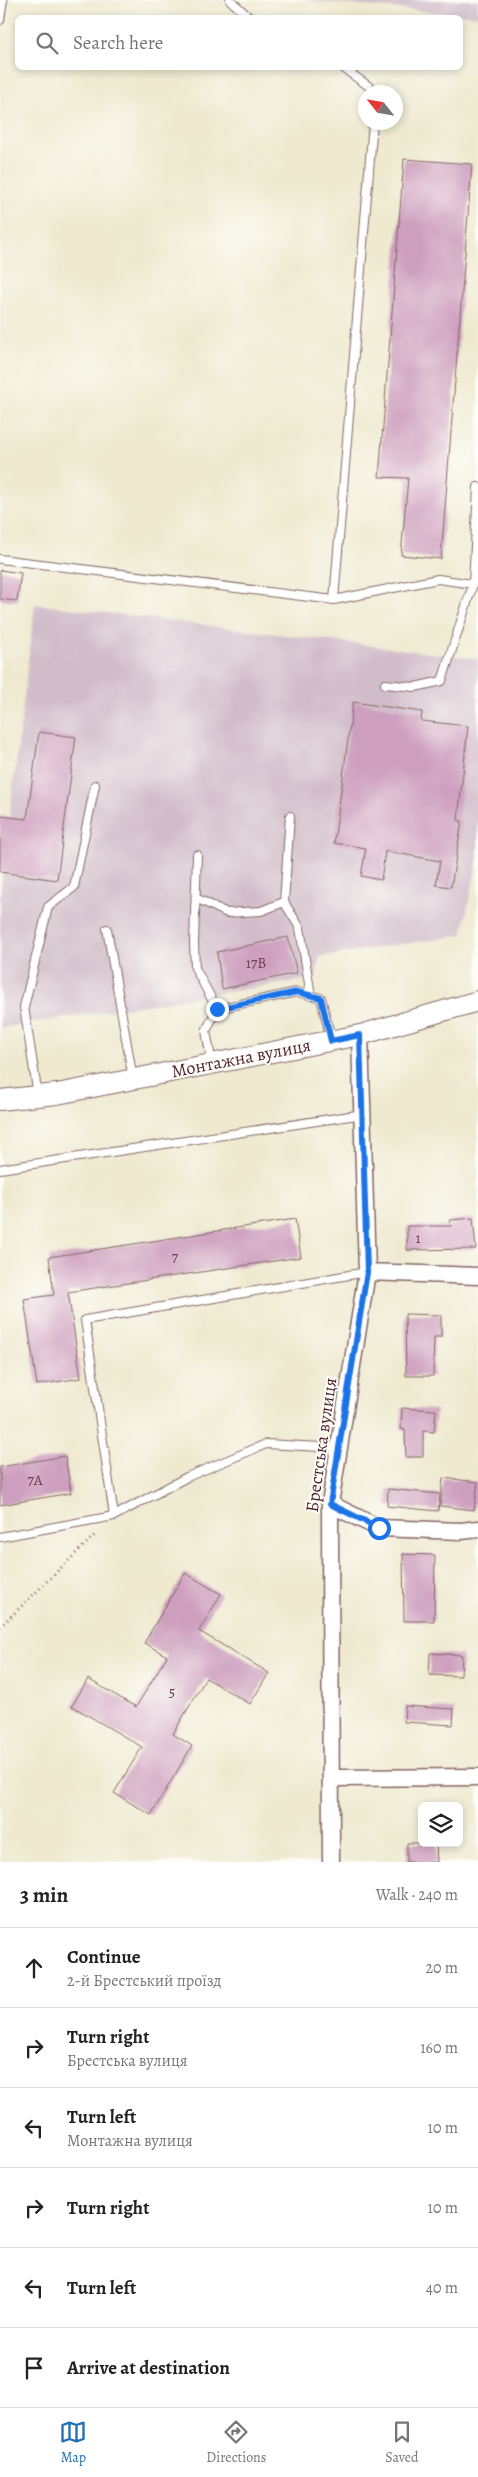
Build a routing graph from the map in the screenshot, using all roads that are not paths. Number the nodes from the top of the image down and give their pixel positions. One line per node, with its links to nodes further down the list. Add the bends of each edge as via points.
1 (3, 0): 4 (lane)
2 (230, 0): 3 (lane)
3 (247, 15)
4 (0, 20)
5 (346, 70): 6 (lane)
6 (367, 85)
7 (372, 130): 12 (lane)
8 (478, 487): 10 (lane)
9 (0, 560): 12 (lane)
10 (473, 584): 11 (lane); 12 (lane, via 438,579); 13 (lane, via 442,681 415,687)
11 (478, 595)
12 (334, 600)
13 (385, 684)
14 (95, 785): 27 (lane, via 74,887 48,907 24,1007)
15 (290, 816): 18 (lane)
16 (197, 855): 17 (lane)
17 (196, 898): 18 (lane, via 227,913 261,911); 22 (lane, via 195,968)
18 (284, 902): 20 (lane, via 300,928)
19 (107, 929): 26 (lane)
20 (310, 996): 22 (lane, via 297,992); 24 (lane, via 321,998)
21 (478, 1001): 23 (street, Монтажна вулиця)
22 (217, 1009): 25 (lane, via 206,1031)
23 (360, 1035): 24 (street, Монтажна вулиця); 29 (street, Брестська вулиця)
24 (331, 1041): 25 (street, Монтажна вулиця)
25 (212, 1064): 26 (street, Монтажна вулиця)
26 (133, 1079): 27 (street, Монтажна вулиця)
27 (38, 1096): 28 (street, Монтажна вулиця)
28 (0, 1100)
29 (363, 1114): 30 (lane); 31 (street, Брестська вулиця)
30 (0, 1169)
31 (367, 1272): 32 (street); 33 (street, Брестська вулиця); 35 (lane, via 85,1320)
32 (478, 1276)
33 (340, 1448): 34 (street, Брестська вулиця); 35 (lane, via 266,1444 187,1477)
34 (330, 1504): 36 (street, via 379,1528); 39 (street, Брестська вулиця)
35 (114, 1516): 37 (lane)
36 (478, 1529)
37 (0, 1537)
38 (478, 1777): 39 (street)
39 (331, 1778): 40 (street, Брестська вулиця)
40 (331, 1862)

